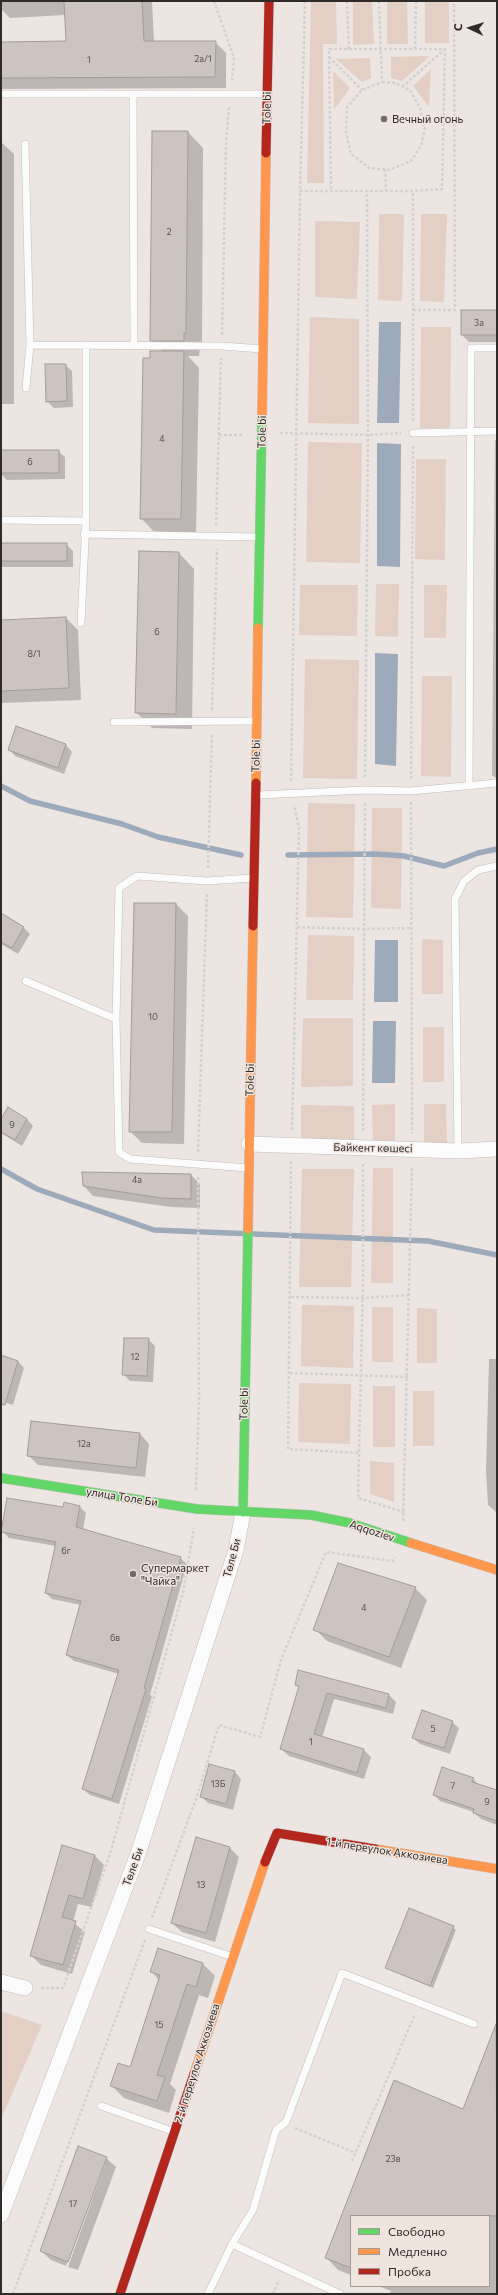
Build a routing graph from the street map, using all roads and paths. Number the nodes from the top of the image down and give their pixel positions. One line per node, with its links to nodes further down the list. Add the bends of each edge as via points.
1 (214, 1): 18 (path, via 234,58)
2 (269, 1): 19 (main road, Tole bi)
3 (305, 1): 25 (path)
4 (347, 1): 8 (path)
5 (380, 1): 9 (path)
6 (416, 1): 10 (path)
7 (454, 1): 27 (path, via 455,310)
8 (349, 49): 9 (path); 12 (path, via 329,49)
9 (380, 49): 10 (path); 13 (path)
10 (415, 49): 11 (path)
11 (445, 49): 14 (path); 26 (path, via 442,189)
12 (329, 57): 15 (path); 22 (path)
13 (382, 82): 14 (path); 15 (path)
14 (402, 87): 21 (path, via 410,90 420,108 424,129 420,146 411,161)
15 (362, 90): 21 (path, via 347,107 346,132 351,154 369,168)
16 (1, 94): 17 (lane)
17 (133, 94): 18 (lane); 30 (lane)
18 (230, 94): 19 (lane); 31 (path, via 226,143)
19 (267, 94): 33 (main road, Tole bi)
20 (25, 144): 29 (lane)
21 (385, 170): 24 (path)
22 (331, 190): 23 (path); 25 (path)
23 (367, 190): 24 (path); 41 (path)
24 (386, 190): 26 (path)
25 (300, 191): 37 (path)
26 (413, 191): 27 (path)
27 (413, 310): 38 (path)
28 (86, 344): 29 (lane); 30 (lane); 43 (lane)
29 (30, 345): 34 (lane)
30 (134, 345): 31 (lane)
31 (222, 346): 33 (lane); 39 (path)
32 (497, 348): 35 (lane, via 471,348)
33 (263, 349): 40 (main road, Tole bi)
34 (26, 388)
35 (470, 431): 36 (lane); 38 (lane); 52 (lane)
36 (497, 431)
37 (296, 432): 40 (path); 41 (path); 55 (path)
38 (413, 433): 41 (path); 54 (path)
39 (219, 435): 40 (path); 45 (path)
40 (262, 435): 46 (main road, Tole bi)
41 (368, 435): 53 (path)
42 (1, 520): 43 (lane)
43 (86, 521): 44 (lane)
44 (84, 534): 45 (lane); 47 (lane)
45 (216, 536): 46 (lane); 50 (path)
46 (260, 537): 48 (main road, Tole bi)
47 (81, 624)
48 (257, 721): 50 (lane); 56 (main road, Tole bi)
49 (114, 722): 50 (lane)
50 (212, 722): 59 (path)
51 (497, 783): 52 (lane)
52 (469, 786): 54 (lane)
53 (365, 790): 54 (lane); 55 (lane); 62 (path)
54 (411, 791): 61 (path)
55 (291, 794): 56 (lane); 60 (path, via 299,828)
56 (255, 795): 58 (main road, Tole bi)
57 (497, 866): 70 (lane, via 478,870 464,881 455,899)
58 (254, 878): 59 (lane); 65 (main road, Tole bi)
59 (207, 881): 64 (lane, via 137,876 119,888); 71 (path)
60 (297, 927): 62 (path); 66 (path)
61 (411, 928): 62 (path); 68 (path)
62 (365, 929): 67 (path)
63 (26, 981): 64 (lane)
64 (116, 1019): 71 (lane, via 119,1152 130,1159)
65 (249, 1144): 66 (street, Байкент көшесі); 72 (main road, Tole bi)
66 (291, 1146): 67 (street, Байкент көшесі); 74 (path)
67 (363, 1148): 68 (street, Байкент көшесі); 75 (path)
68 (412, 1149): 70 (street, Байкент көшесі); 73 (path)
69 (497, 1149): 70 (street, Байкент көшесі)
70 (458, 1151)
71 (198, 1165): 72 (lane); 81 (path, via 199,1399 195,1478)
72 (248, 1168): 82 (main road, Tole bi)
73 (409, 1295): 75 (path); 78 (path)
74 (291, 1297): 75 (path); 76 (path)
75 (363, 1298): 77 (path)
76 (290, 1373): 77 (path); 79 (path, via 288,1449)
77 (361, 1376): 78 (path); 79 (path)
78 (408, 1377): 83 (path)
79 (359, 1453): 83 (path, via 358,1498)
80 (1, 1478): 81 (main road, улица Толе Би)
81 (197, 1509): 82 (main road, улица Толе Би); 91 (path, via 183,1592 110,1854 63,1988)
82 (242, 1512): 84 (main road, Aqqoziev, via 311,1515 350,1523); 99 (street, Төле Би, via 236,1550 138,1854)
83 (404, 1512): 84 (path)
84 (400, 1540): 85 (main road, Aqqoziev); 88 (path, via 394,1560 326,1552 281,1660 260,1737 219,1725 196,1799)
85 (497, 1570)
86 (277, 1833): 87 (main road, 1-й переулок Аккозиева); 89 (main road, 2-й переулок Аккозиева, via 270,1846)
87 (497, 1869)
88 (149, 1928): 89 (lane); 101 (path)
89 (232, 1956): 96 (main road, 2-й переулок Аккозиева)
90 (1, 1982): 91 (street)
91 (25, 1988)
92 (419, 2003): 93 (lane); 95 (lane, via 342,1973); 97 (path)
93 (474, 2024)
94 (101, 2106): 96 (lane)
95 (286, 2122): 97 (path, via 298,2130); 100 (lane, via 276,2130 253,2210)
96 (174, 2131): 102 (main road, 2-й переулок Аккозиева)
97 (356, 2153): 98 (path)
98 (352, 2161)
99 (1, 2215)
100 (232, 2244): 103 (lane); 104 (lane)
101 (13, 2294)
102 (120, 2294)
103 (208, 2294)
104 (340, 2294)

